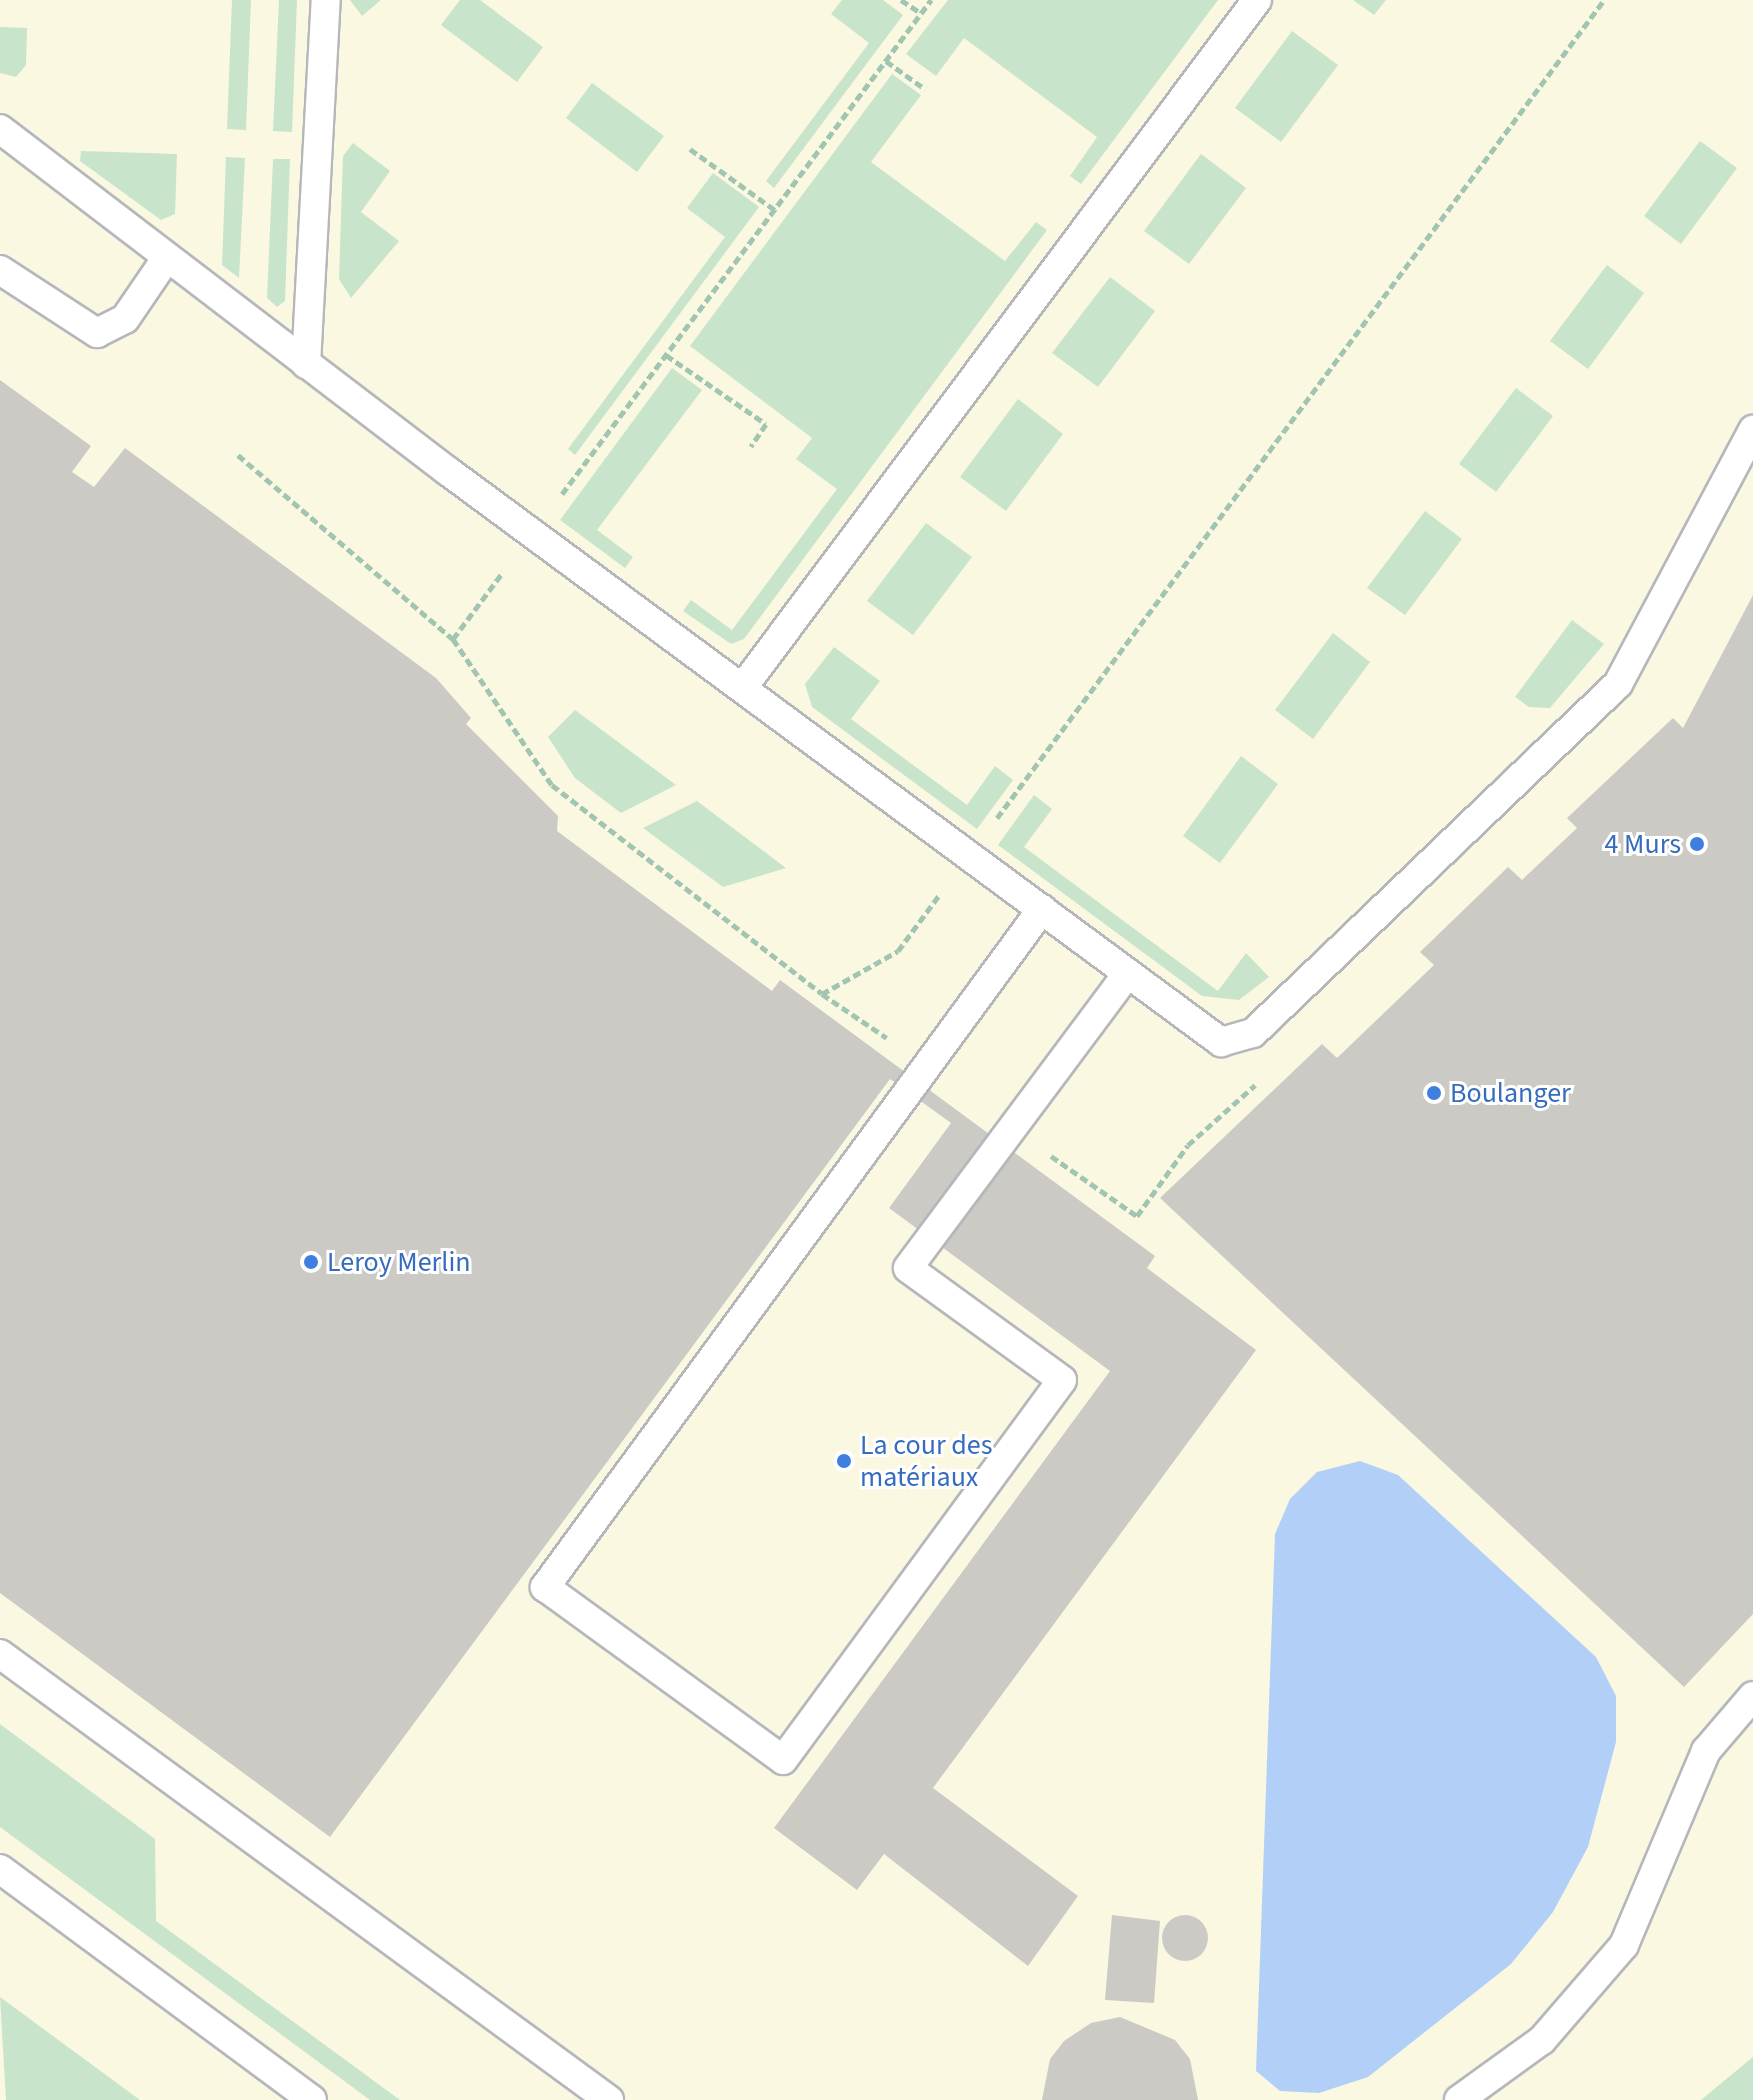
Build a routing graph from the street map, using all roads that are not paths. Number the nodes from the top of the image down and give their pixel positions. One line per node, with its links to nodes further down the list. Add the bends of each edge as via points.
1 (326, 0): 6 (lane)
2 (1257, 0): 8 (lane)
3 (0, 129): 4 (lane)
4 (166, 259): 5 (lane, via 125,319 97,333); 6 (lane)
5 (0, 270)
6 (306, 364): 8 (lane)
7 (1753, 430): 10 (lane, via 1618,684 1253,1033 1221,1042 1209,1037)
8 (743, 687): 9 (lane)
9 (1042, 909): 10 (lane); 10 (lane, via 545,1587 783,1760 1062,1380 908,1268)
10 (1127, 974)
11 (0, 1654): 15 (lane)
12 (1753, 1696): 16 (lane, via 1706,1751 1624,1945 1542,2040)
13 (0, 1869): 14 (lane)
14 (312, 2100)
15 (609, 2100)
16 (1459, 2100)

